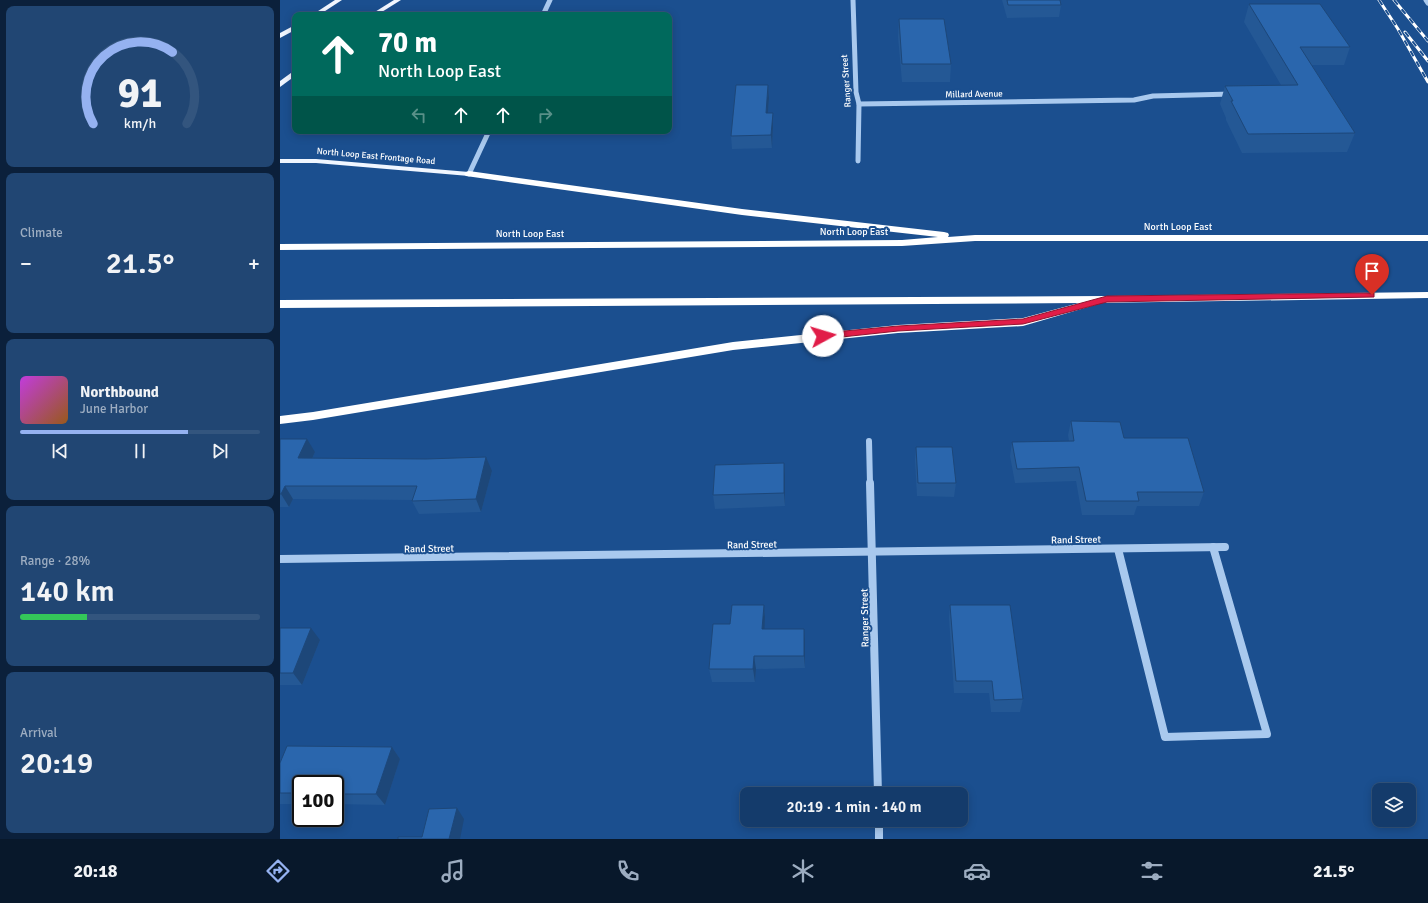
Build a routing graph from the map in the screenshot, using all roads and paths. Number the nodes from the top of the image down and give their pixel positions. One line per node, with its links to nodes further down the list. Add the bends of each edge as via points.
1 (339, 0): 7 (main road)
2 (398, 0): 8 (main road)
3 (550, 0): 9 (street)
4 (853, 0): 15 (street, Ranger Street, via 856,92)
5 (1426, 0): 6 (street)
6 (1428, 3)
7 (320, 12)
8 (378, 12)
9 (544, 12)
10 (292, 29): 11 (main road)
11 (280, 36)
12 (292, 75): 13 (main road)
13 (280, 85)
14 (1236, 94): 15 (street, Millard Avenue, via 1153,96 1134,100)
15 (859, 104): 18 (street, Ranger Street)
16 (488, 134): 19 (street)
17 (280, 161): 19 (main road, North Loop East Frontage Road, via 316,161)
18 (858, 161)
19 (469, 174): 20 (highway, via 742,212)
20 (975, 238): 21 (highway, North Loop East); 22 (highway, North Loop East, via 902,243)
21 (1428, 238)
22 (280, 247)
23 (1428, 295): 24 (highway)
24 (1107, 299): 25 (highway); 26 (highway, via 1023,322 898,329 733,346)
25 (280, 304)
26 (280, 420)
27 (869, 441): 31 (street, Ranger Street)
28 (1213, 547): 29 (street, Rand Street); 30 (street, Rand Street); 30 (street, via 1267,734 1164,737)
29 (1225, 547)
30 (1118, 549): 31 (street, Rand Street)
31 (873, 552): 32 (street, Rand Street); 33 (street, Ranger Street)
32 (280, 559)
33 (878, 787)
34 (879, 827): 35 (street)
35 (879, 839)

